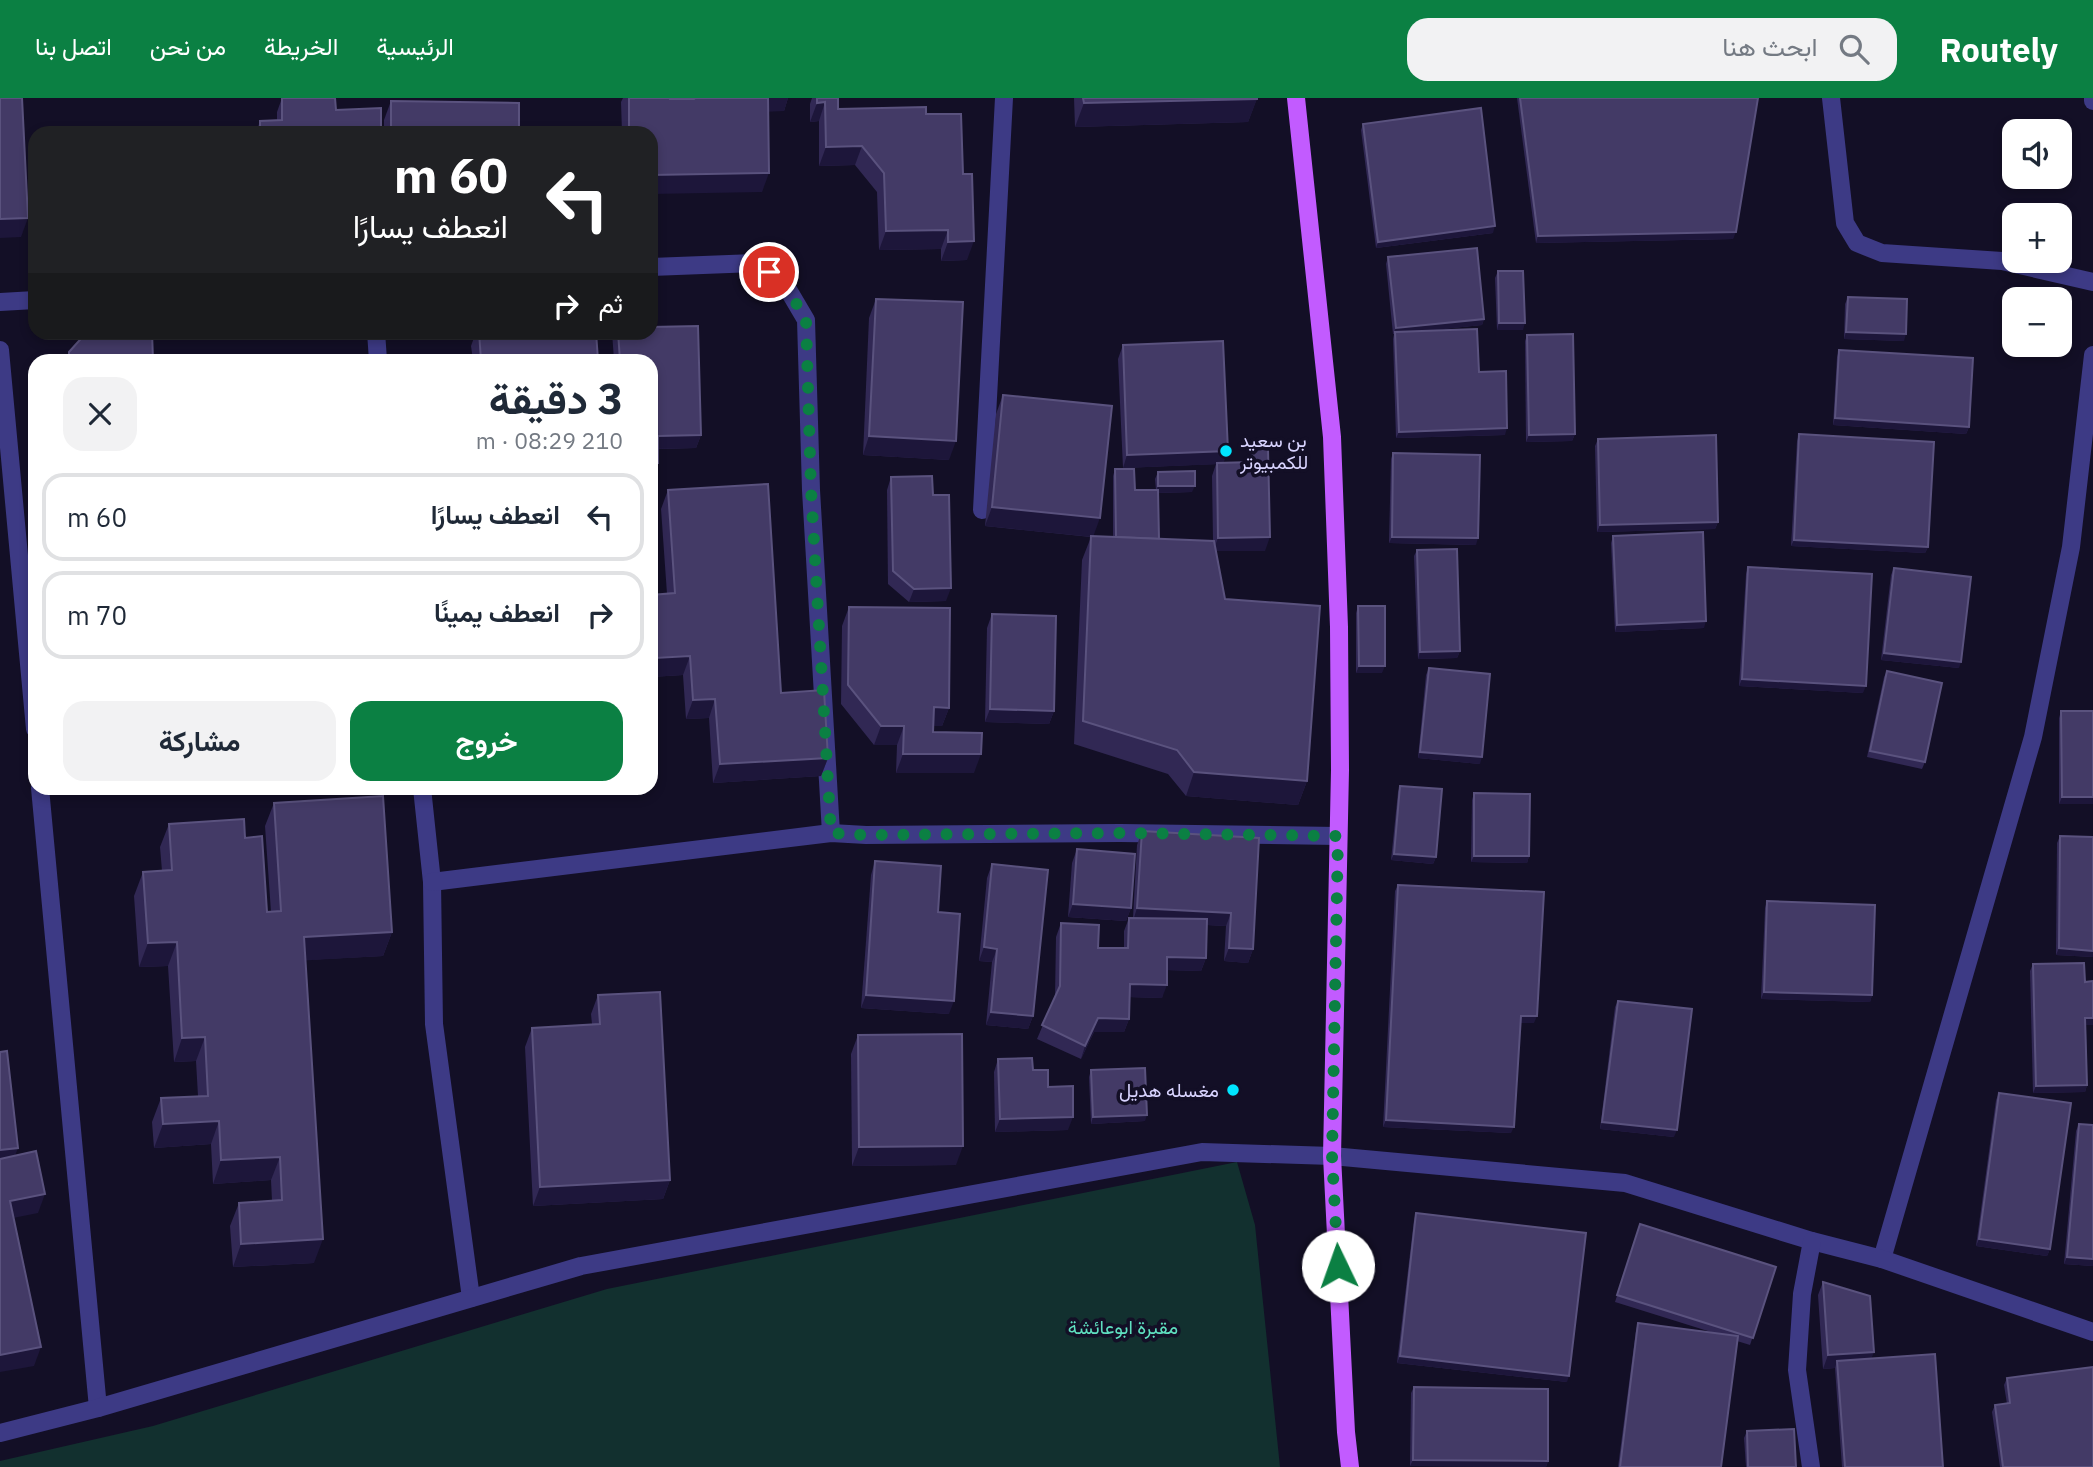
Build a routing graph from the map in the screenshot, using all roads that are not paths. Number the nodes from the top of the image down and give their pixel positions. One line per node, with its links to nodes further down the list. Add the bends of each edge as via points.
1 (1004, 98): 10 (street)
2 (1296, 98): 15 (main road, via 1332,437 1339,627)
3 (1831, 98): 5 (street, via 1845,223 1857,243 1882,253 2002,261)
4 (658, 267): 14 (street, via 755,262 783,281 806,320)
5 (2093, 282)
6 (28, 300): 7 (street)
7 (0, 302)
8 (0, 350): 11 (street)
9 (2093, 355): 19 (street, via 2071,547 2033,737)
10 (982, 510)
11 (28, 653)
12 (41, 795): 22 (street)
13 (423, 795): 16 (street)
14 (831, 833): 15 (street); 16 (street)
15 (1338, 836): 17 (main road)
16 (432, 882): 20 (street, via 434,1024)
17 (1332, 1156): 18 (street, via 1625,1183); 20 (street, via 1202,1152 581,1266); 24 (main road)
18 (1812, 1241): 19 (street); 25 (street, via 1802,1294 1797,1370)
19 (1882, 1259): 21 (street)
20 (471, 1298): 22 (street)
21 (2093, 1332)
22 (98, 1408): 23 (street)
23 (0, 1433)
24 (1350, 1467)
25 (1811, 1467)

